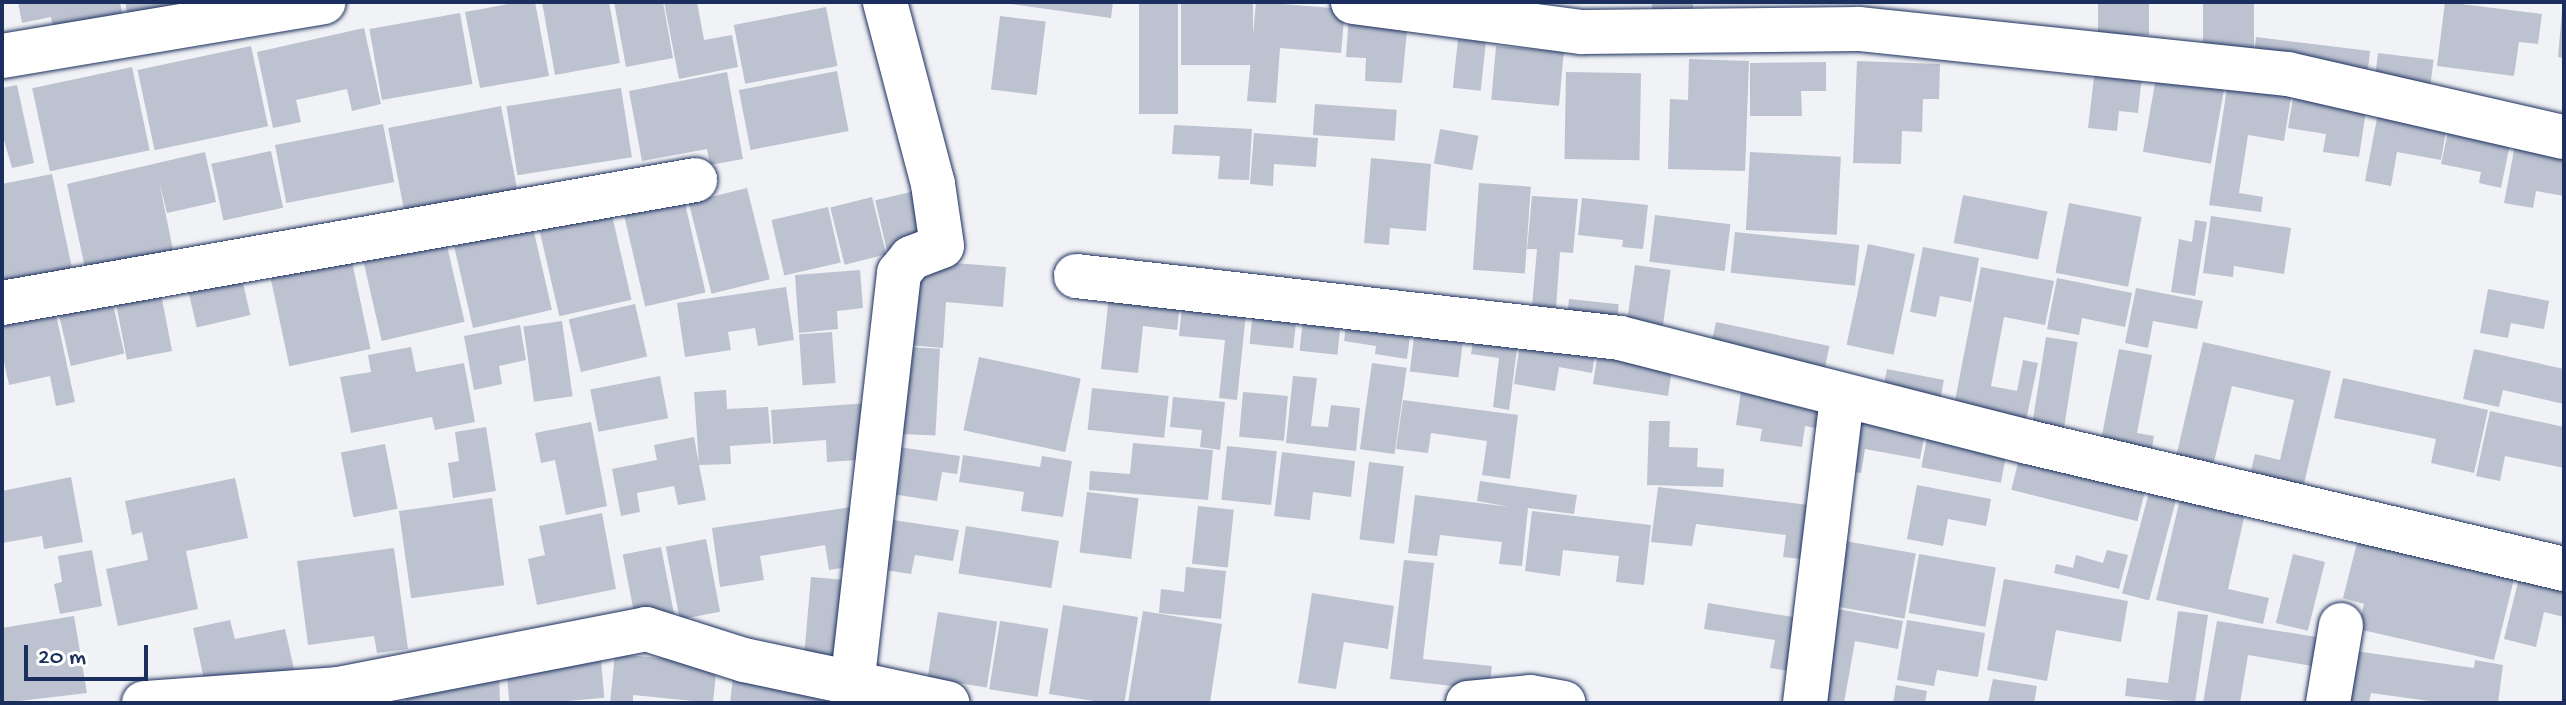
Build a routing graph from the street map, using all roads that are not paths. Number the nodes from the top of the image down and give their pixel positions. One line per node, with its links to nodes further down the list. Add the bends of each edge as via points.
1 (324, 2): 4 (street)
2 (885, 2): 12 (street, via 933,184 942,246 911,258 899,273)
3 (1353, 2): 5 (street, via 1582,32 1859,29 2272,72)
4 (2, 56)
5 (2564, 137)
6 (695, 180): 8 (street)
7 (1076, 276): 9 (street, via 1620,338)
8 (2, 303)
9 (1842, 395): 10 (street); 17 (street)
10 (2564, 569)
11 (2341, 625): 18 (street)
12 (852, 686): 14 (street, via 646,629 338,689); 15 (street)
13 (1541, 701): 16 (street)
14 (144, 703)
15 (947, 703)
16 (1468, 703)
17 (1805, 703)
18 (2328, 703)

